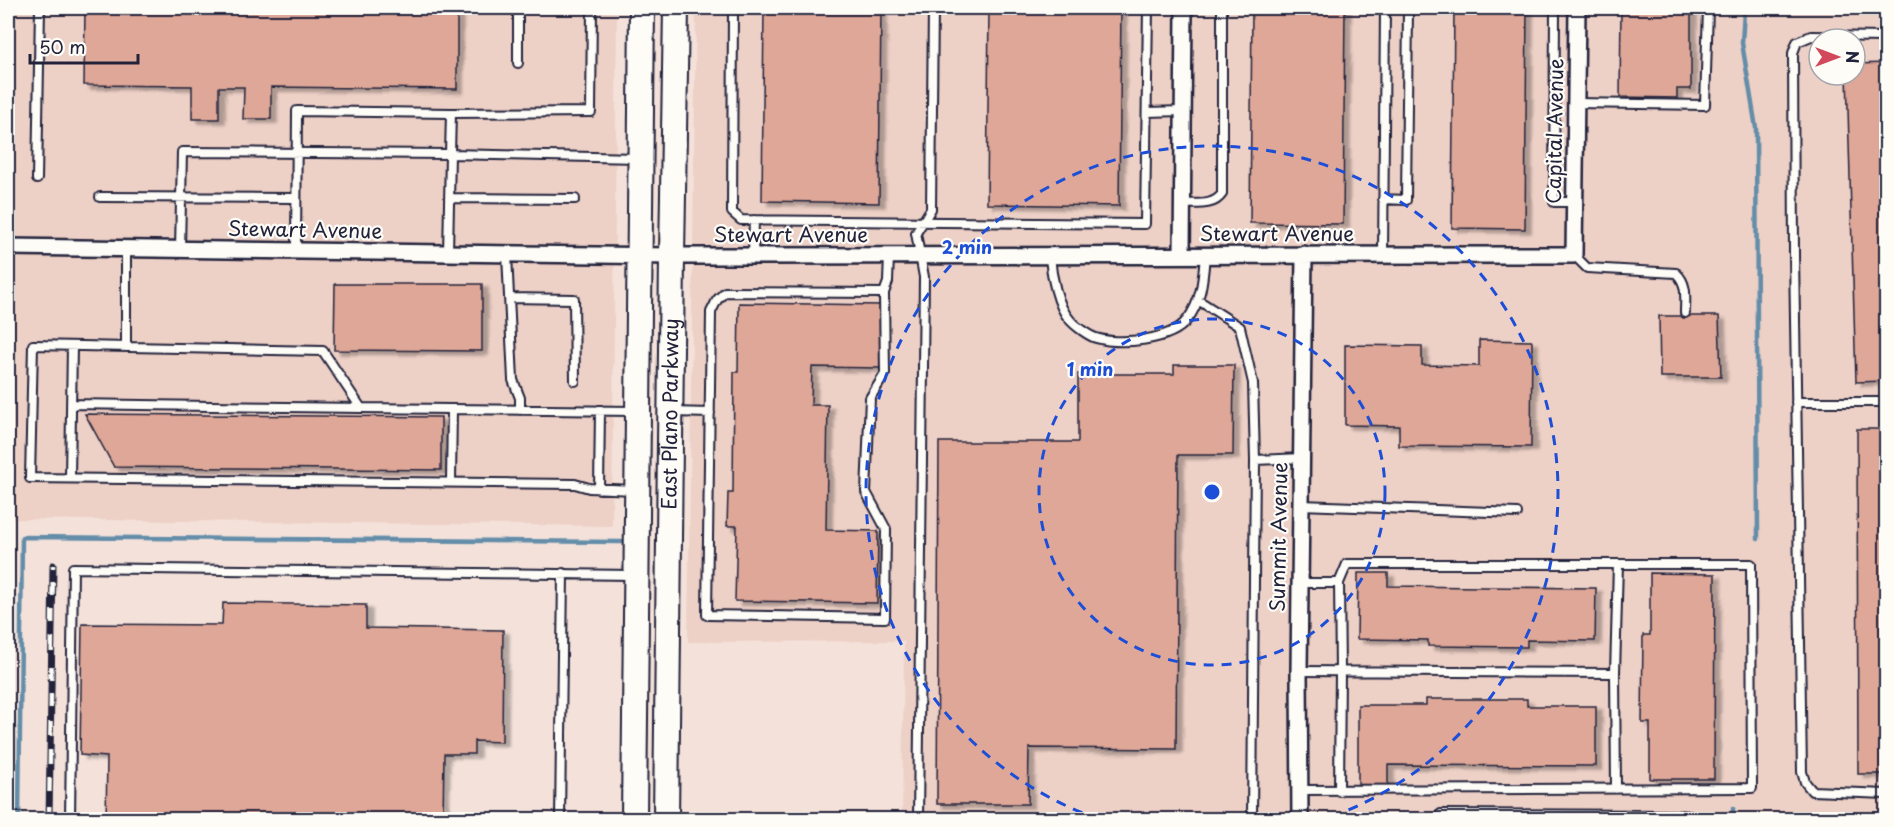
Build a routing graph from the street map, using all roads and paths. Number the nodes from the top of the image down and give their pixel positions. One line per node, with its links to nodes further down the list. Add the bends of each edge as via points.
1 (40, 8): 25 (lane)
2 (518, 8): 17 (lane)
3 (592, 8): 21 (lane, via 591,112)
4 (642, 8): 24 (main road, East Plano Parkway)
5 (676, 8): 51 (main road, East Plano Parkway)
6 (733, 8): 34 (lane, via 732,212 741,220)
7 (933, 8): 35 (lane, via 931,209)
8 (1148, 8): 20 (lane)
9 (1184, 8): 19 (street)
10 (1222, 8): 33 (lane, via 1222,194 1211,203)
11 (1385, 8): 31 (lane)
12 (1408, 8): 31 (lane, via 1406,200)
13 (1555, 8): 32 (lane, via 1554,202)
14 (1578, 8): 18 (street, Capital Avenue)
15 (1708, 8): 18 (lane, via 1705,105)
16 (1887, 37): 60 (lane, via 1811,36 1797,42 1793,53)
17 (518, 63)
18 (1576, 103): 32 (street, Capital Avenue)
19 (1183, 111): 20 (lane); 33 (street)
20 (1147, 112): 35 (lane, via 1145,224)
21 (451, 113): 22 (lane, via 297,111); 23 (lane)
22 (297, 153): 23 (lane); 27 (lane, via 182,152); 28 (lane)
23 (450, 154): 24 (lane); 29 (lane)
24 (640, 158): 43 (main road, East Plano Parkway)
25 (38, 179)
26 (100, 197): 27 (lane)
27 (181, 197): 28 (lane); 38 (lane)
28 (296, 198): 39 (lane)
29 (449, 198): 30 (lane); 40 (lane)
30 (575, 199)
31 (1383, 199): 49 (lane)
32 (1575, 202): 50 (street, Capital Avenue)
33 (1182, 204): 47 (street)
34 (754, 220): 35 (lane); 52 (lane)
35 (924, 222): 45 (lane, via 916,234)
36 (8, 247): 37 (street, Stewart Avenue)
37 (126, 249): 38 (street, Stewart Avenue); 58 (lane)
38 (180, 249): 39 (street, Stewart Avenue)
39 (296, 251): 40 (street, Stewart Avenue)
40 (448, 253): 41 (street, Stewart Avenue)
41 (507, 254): 43 (street, Stewart Avenue); 54 (lane)
42 (1304, 254): 48 (street, Stewart Avenue); 49 (street, Stewart Avenue); 70 (street, Summit Avenue)
43 (640, 255): 51 (street, Stewart Avenue); 67 (main road, East Plano Parkway)
44 (889, 255): 45 (street, Stewart Avenue); 52 (street, Stewart Avenue); 53 (lane)
45 (921, 255): 46 (street, Stewart Avenue); 96 (lane, via 924,289)
46 (1050, 255): 47 (street, Stewart Avenue); 55 (lane, via 1053,284 1069,319 1095,338 1128,341 1161,337 1186,322)
47 (1182, 255): 48 (street, Stewart Avenue)
48 (1205, 255): 55 (lane)
49 (1383, 255): 50 (street, Stewart Avenue)
50 (1574, 255): 56 (lane, via 1587,268 1676,273 1685,286)
51 (672, 256): 52 (street, Stewart Avenue); 68 (main road, East Plano Parkway)
52 (753, 256)
53 (884, 293): 69 (lane, via 725,292 711,312); 69 (lane, via 885,374 870,398 866,492 886,529 885,618 707,615)
54 (509, 298): 59 (lane, via 574,299); 65 (lane, via 513,380)
55 (1198, 300): 71 (lane, via 1240,327 1253,383)
56 (1685, 313)
57 (72, 346): 58 (lane); 62 (lane); 72 (lane, via 33,345 30,466 30,478)
58 (126, 347): 63 (lane, via 323,351)
59 (574, 381)
60 (1796, 402): 61 (lane); 91 (lane, via 1802,772 1812,791)
61 (1887, 402)
62 (71, 404): 63 (lane); 72 (lane)
63 (361, 408): 64 (lane)
64 (452, 409): 65 (lane); 73 (lane)
65 (520, 410): 66 (lane)
66 (600, 410): 67 (lane); 74 (lane)
67 (639, 411): 68 (main road); 75 (main road, East Plano Parkway)
68 (671, 412): 69 (lane); 76 (main road, East Plano Parkway)
69 (710, 413)
70 (1302, 458): 71 (lane); 77 (street, Summit Avenue)
71 (1255, 460): 97 (lane)
72 (70, 478): 73 (lane)
73 (451, 482): 74 (lane, via 575,484)
74 (600, 489): 75 (lane)
75 (638, 490): 76 (main road); 81 (main road, East Plano Parkway)
76 (669, 490): 82 (main road, East Plano Parkway)
77 (1301, 505): 78 (lane); 83 (street, Summit Avenue)
78 (1517, 513)
79 (1618, 564): 84 (lane, via 1347,564); 87 (lane); 88 (lane, via 1751,564 1752,788)
80 (562, 573): 81 (lane); 92 (lane, via 73,568); 93 (lane)
81 (638, 575): 82 (main road); 94 (main road, East Plano Parkway)
82 (668, 575): 95 (main road, East Plano Parkway)
83 (1300, 583): 84 (lane); 85 (street, Summit Avenue)
84 (1339, 583): 86 (lane)
85 (1299, 671): 86 (lane); 89 (street, Summit Avenue)
86 (1340, 671): 87 (lane); 90 (lane)
87 (1615, 673): 88 (lane)
88 (1616, 789): 90 (lane)
89 (1300, 790): 90 (lane); 98 (street, Summit Avenue)
90 (1339, 791)
91 (1887, 794)
92 (69, 819)
93 (560, 819)
94 (634, 819)
95 (666, 819)
96 (918, 819)
97 (1252, 819)
98 (1300, 819)
99 (1434, 819): 100 (lane, via 1441,813 1672,815)
100 (1695, 819)

